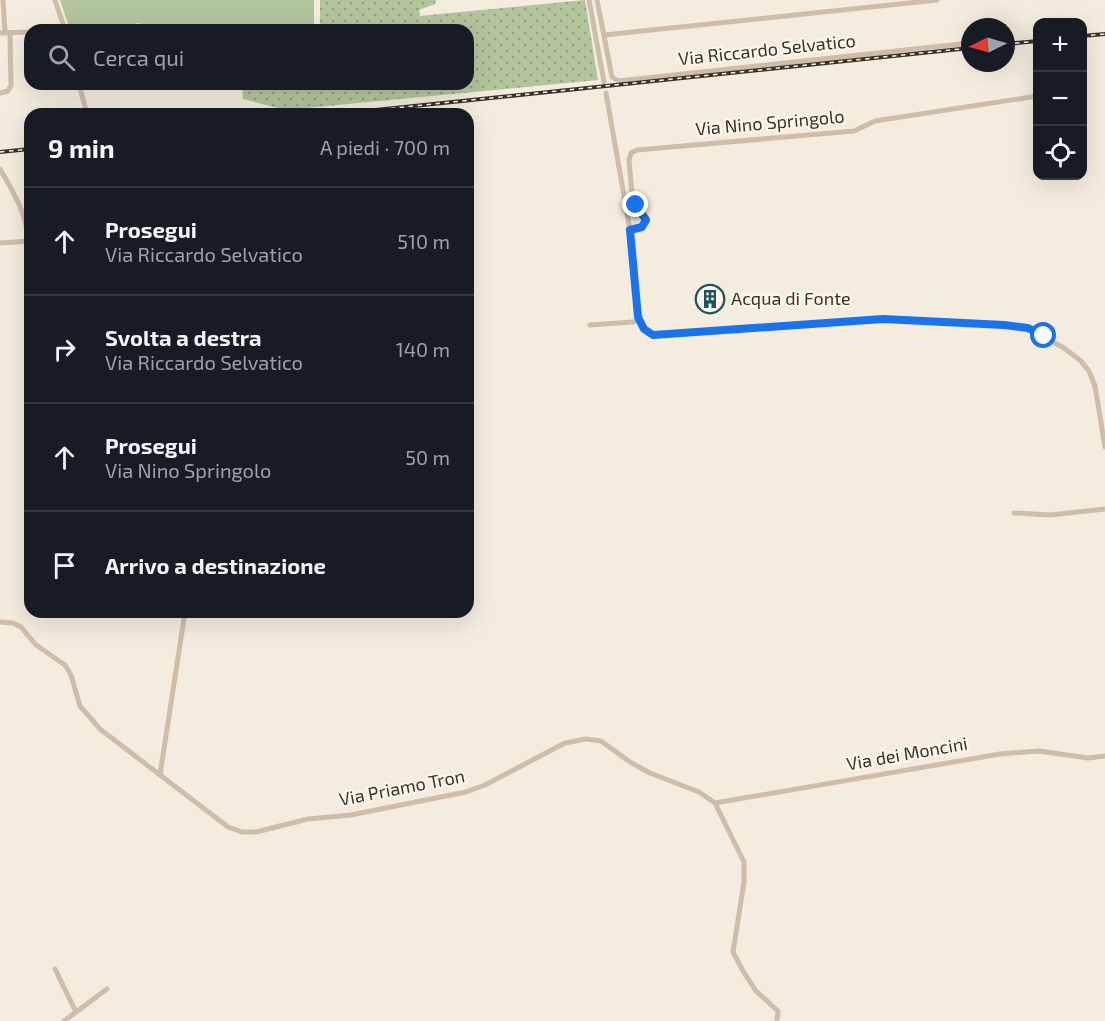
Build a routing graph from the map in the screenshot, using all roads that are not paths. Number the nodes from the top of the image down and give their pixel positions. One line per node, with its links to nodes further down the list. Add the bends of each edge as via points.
1 (3, 0): 8 (street)
2 (55, 0): 6 (street)
3 (589, 0): 11 (street)
4 (597, 0): 9 (street, Via Riccardo Selvatico)
5 (937, 0): 9 (street, Via Riccardo Selvatico)
6 (61, 24)
7 (24, 32): 8 (street)
8 (5, 33): 13 (street, via 11,85 8,91)
9 (604, 35): 10 (street, Via Riccardo Selvatico, via 612,77 618,81)
10 (961, 44)
11 (604, 82)
12 (81, 90): 16 (street)
13 (0, 93)
14 (606, 93): 19 (street)
15 (1033, 97): 19 (street, Via Nino Springolo, via 875,121 854,131 637,150 629,157 632,194 646,220 642,227)
16 (85, 108)
17 (0, 169): 18 (street)
18 (24, 218)
19 (630, 230): 22 (street)
20 (24, 241): 21 (street)
21 (0, 243)
22 (639, 320): 23 (street); 24 (street, via 653,335 875,319 1028,328 1064,348 1089,371)
23 (590, 325)
24 (1105, 447)
25 (1105, 509): 26 (street, via 1050,515)
26 (1014, 513)
27 (184, 618): 30 (street)
28 (0, 622): 30 (street, Via Priamo Tron, via 21,627 36,645 65,665 88,717)
29 (1105, 756): 31 (street, Via dei Moncini, via 1088,758 1039,751 1000,754)
30 (160, 775): 31 (street, Via Priamo Tron, via 228,827 256,832 308,819 351,815 466,792 565,743 586,739 601,741 650,773 699,792)
31 (715, 803): 34 (street, via 744,862 733,952 756,991)
32 (56, 969): 35 (street)
33 (107, 989): 35 (street)
34 (773, 1006): 37 (street); 37 (street, via 778,1011)
35 (76, 1012): 36 (street)
36 (64, 1021)
37 (776, 1021)

